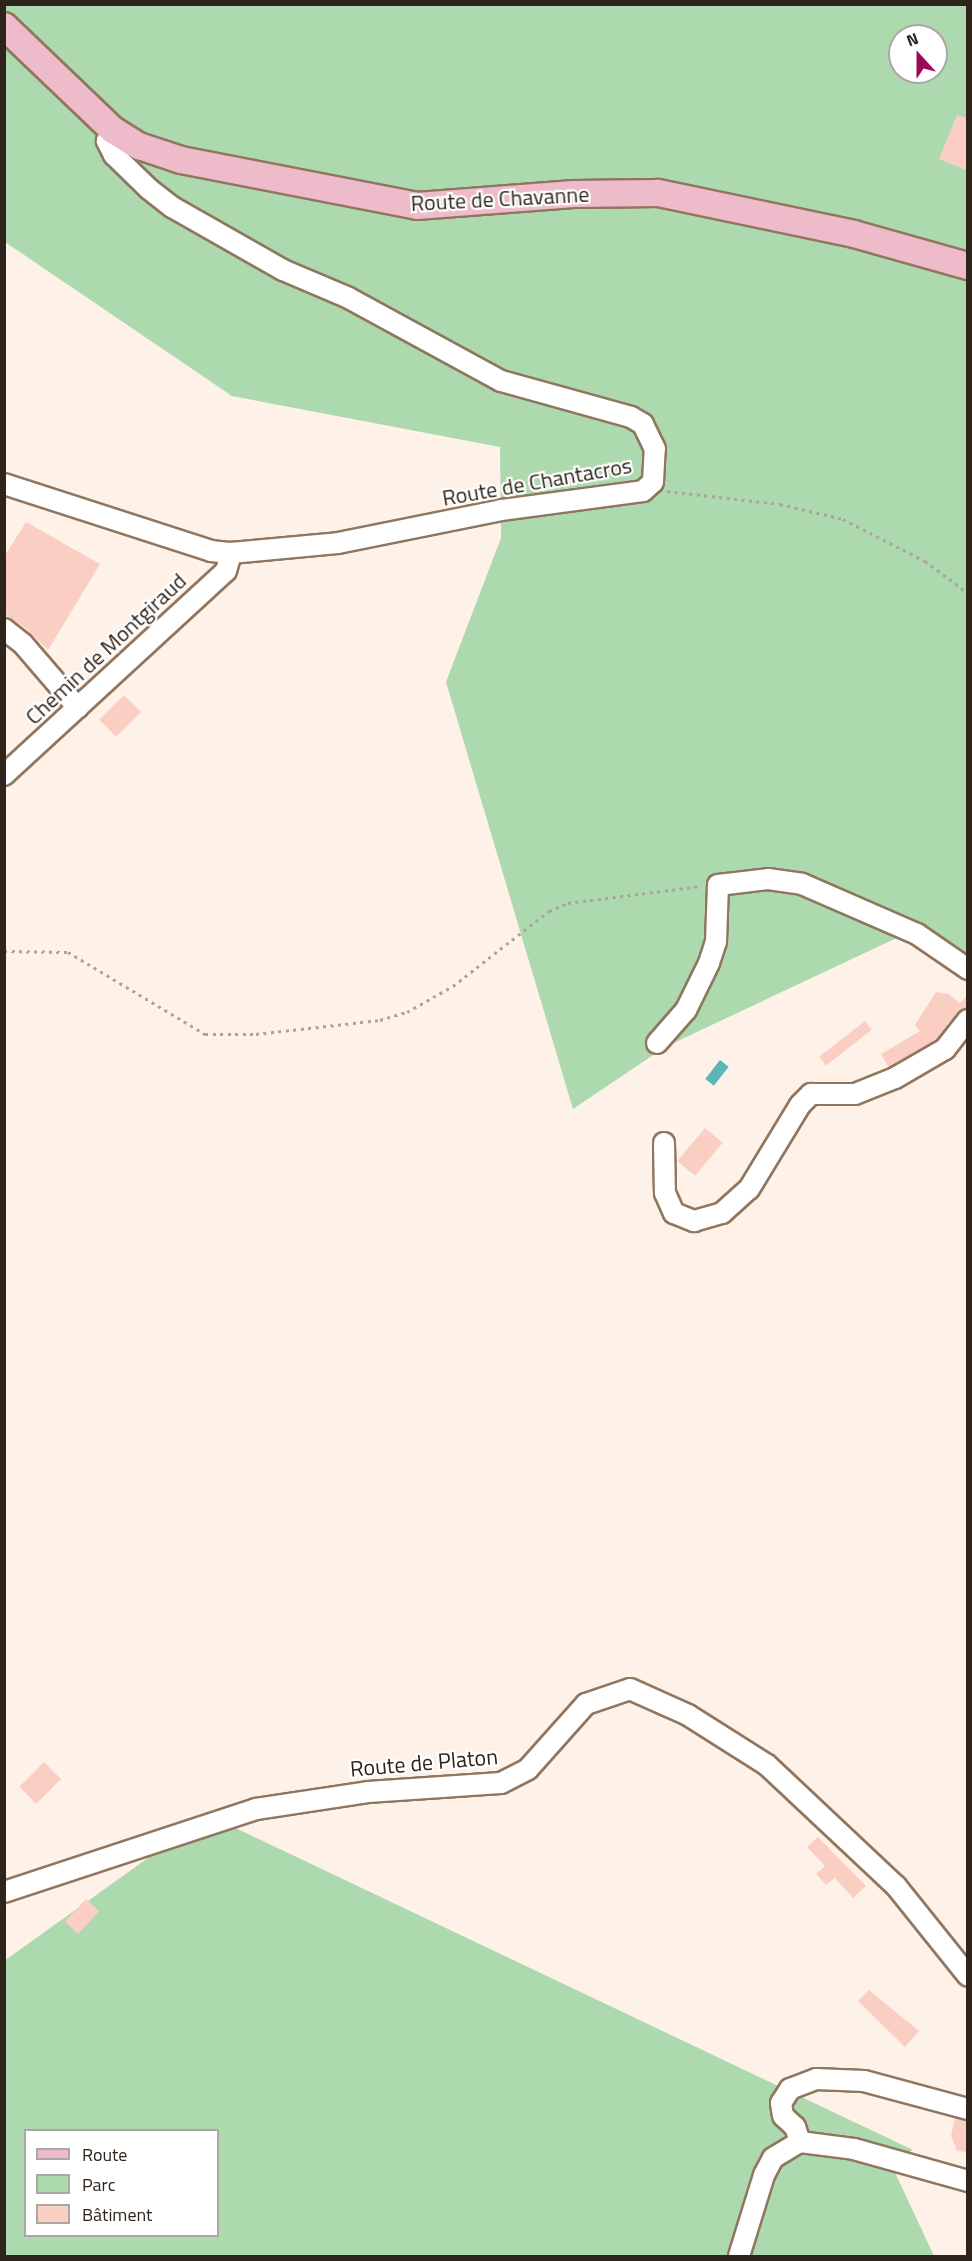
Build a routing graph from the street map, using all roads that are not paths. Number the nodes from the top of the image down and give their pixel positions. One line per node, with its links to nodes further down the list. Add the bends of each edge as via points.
1 (4, 26): 2 (main road, Route de Chavanne)
2 (113, 130): 3 (main road, Route de Chavanne, via 138,146 181,160 417,206 658,193 854,234); 5 (street, Route de Chantacros, via 107,141 114,155 172,207 273,264 349,298 501,381 631,417 643,424 655,449 653,482 643,491 501,510 338,543)
3 (968, 266)
4 (4, 484): 5 (street, Route de Chantacros, via 212,551)
5 (231, 553): 8 (street, Chemin de Montgiraud, via 226,571)
6 (4, 628): 8 (street, via 23,644)
7 (4, 642): 8 (street)
8 (74, 712): 9 (street, Chemin de Montgiraud)
9 (7, 769)
10 (968, 969): 12 (street, via 917,934 802,884 768,879 718,885 716,942 709,963 686,1010)
11 (968, 1020): 13 (street, via 945,1049 896,1078 855,1094 811,1094 800,1105 749,1189 722,1213 694,1221 674,1212 667,1204)
12 (657, 1043)
13 (664, 1143)
14 (4, 1892): 15 (street, Route de Platon, via 256,1809 368,1792 501,1783 528,1769 586,1704 630,1689 688,1715 768,1765 896,1886)
15 (968, 1976)
16 (968, 2109): 17 (street, via 864,2081 816,2079 790,2089 781,2103 780,2110 795,2127)
17 (800, 2142): 18 (street, via 854,2149); 19 (street, via 773,2158)
18 (968, 2181)
19 (739, 2256)

